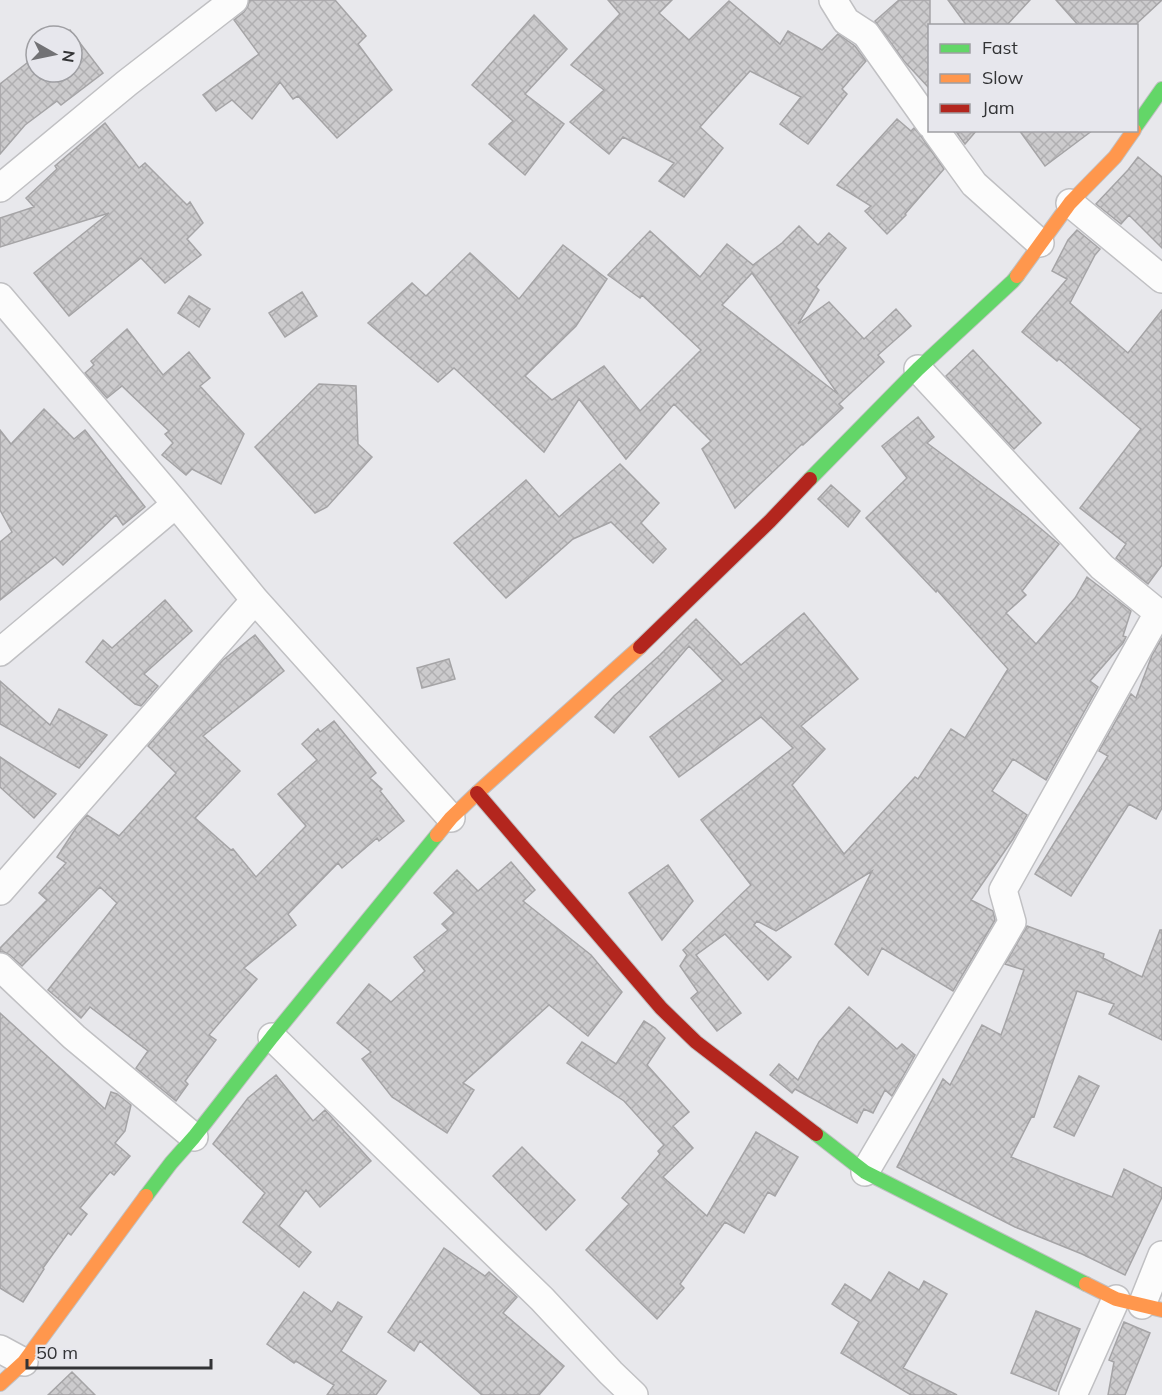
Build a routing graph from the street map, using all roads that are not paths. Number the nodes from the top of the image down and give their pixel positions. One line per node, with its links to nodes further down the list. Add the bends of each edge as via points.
1 (234, 0): 8 (street, via 127,82)
2 (833, 0): 4 (street, via 846,21 866,34)
3 (1162, 89): 5 (street)
4 (928, 121)
5 (1138, 125)
6 (936, 132): 10 (street, via 974,183)
7 (1133, 132): 9 (street, via 1115,157)
8 (0, 188)
9 (1070, 203): 10 (street); 11 (street)
10 (1040, 243): 13 (street, via 1013,281)
11 (1162, 279)
12 (0, 297): 14 (street)
13 (918, 369): 16 (street, via 1102,567); 18 (street, via 647,641)
14 (176, 504): 15 (street); 17 (street)
15 (255, 600): 19 (street); 20 (street)
16 (1160, 615): 24 (street, via 1003,890 1012,922)
17 (0, 652)
18 (477, 793): 19 (street); 24 (street, via 653,999 696,1042)
19 (451, 818): 22 (street)
20 (0, 891)
21 (0, 967): 23 (street, via 74,1037)
22 (272, 1037): 23 (street); 31 (street, via 542,1299)
23 (194, 1137): 29 (street)
24 (865, 1172): 26 (street)
25 (1162, 1255): 27 (street)
26 (1116, 1299): 27 (street); 32 (street)
27 (1152, 1308)
28 (0, 1349): 29 (street)
29 (24, 1362): 30 (street)
30 (0, 1383)
31 (634, 1395)
32 (1072, 1395)

